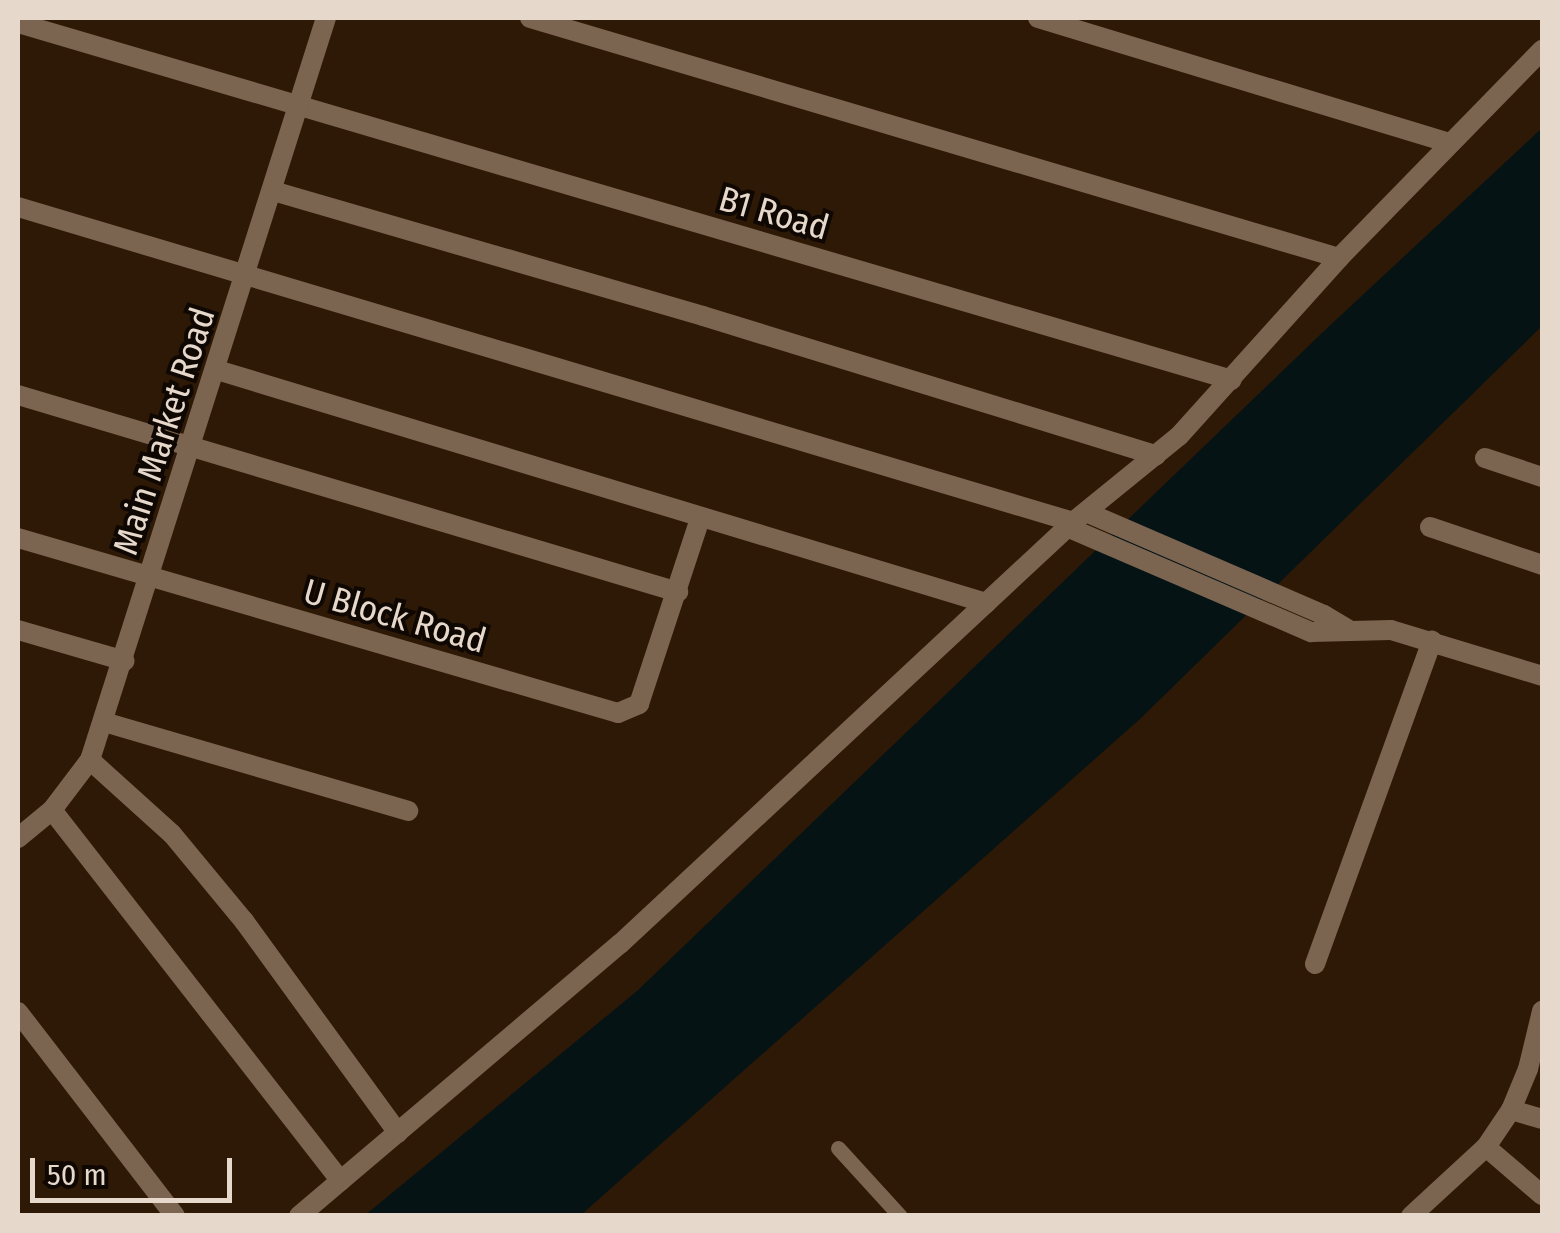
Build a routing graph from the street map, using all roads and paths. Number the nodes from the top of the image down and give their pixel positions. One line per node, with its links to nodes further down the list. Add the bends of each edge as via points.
1 (326, 18): 6 (street, Main Market Road)
2 (530, 18): 10 (street)
3 (1038, 18): 7 (street)
4 (18, 23): 6 (street, B1 Road)
5 (1542, 50): 7 (street)
6 (298, 108): 8 (street, Main Market Road); 13 (street, B1 Road)
7 (1450, 143): 10 (street)
8 (272, 191): 11 (street, Main Market Road); 16 (street)
9 (18, 207): 11 (street)
10 (1339, 258): 13 (street)
11 (248, 274): 12 (street, Main Market Road); 20 (street)
12 (217, 370): 15 (street, Main Market Road); 19 (street)
13 (1232, 380): 16 (street)
14 (18, 395): 15 (street)
15 (192, 447): 24 (street, Main Market Road); 25 (street)
16 (1156, 454): 20 (street)
17 (1486, 458): 18 (street)
18 (1542, 477)
19 (700, 519): 25 (street, U Block Road); 26 (street)
20 (1076, 520): 26 (street); 28 (street, via 1108,521); 28 (street, via 1090,537 1310,632)
21 (1430, 527): 23 (street)
22 (18, 538): 24 (street, U Block Road)
23 (1542, 565)
24 (151, 578): 25 (street, U Block Road, via 618,713 639,704); 30 (street, Main Market Road)
25 (678, 592)
26 (986, 603): 42 (street, via 620,944)
27 (18, 630): 30 (street)
28 (1347, 630): 29 (street, via 1392,630)
29 (1432, 640): 31 (street); 37 (street)
30 (125, 662): 32 (street, Main Market Road)
31 (1542, 676)
32 (104, 722): 33 (street, Main Market Road); 35 (street)
33 (90, 760): 34 (street, Main Market Road); 42 (street, via 172,834 232,906)
34 (52, 810): 36 (street, Main Market Road); 45 (street)
35 (408, 811)
36 (18, 838)
37 (1315, 964)
38 (1542, 1010): 40 (street)
39 (18, 1012): 47 (street)
40 (1511, 1110): 41 (street); 43 (street)
41 (1542, 1120)
42 (398, 1133): 45 (street)
43 (1486, 1147): 46 (street); 50 (street)
44 (838, 1148): 49 (lane)
45 (342, 1181): 48 (street)
46 (1542, 1196)
47 (174, 1216)
48 (299, 1216)
49 (900, 1216)
50 (1412, 1216)

